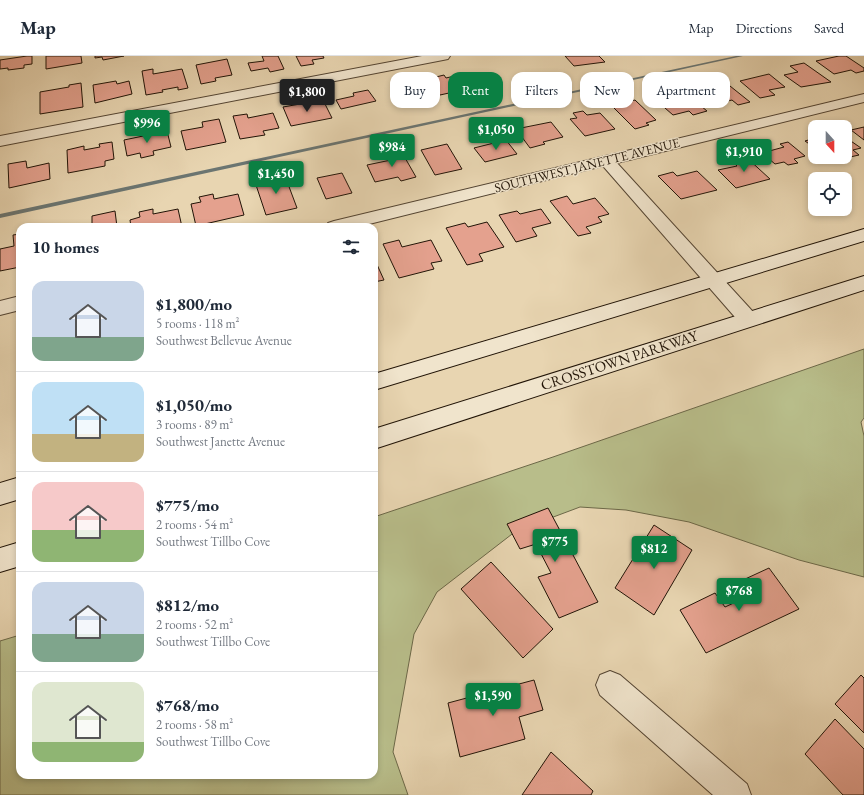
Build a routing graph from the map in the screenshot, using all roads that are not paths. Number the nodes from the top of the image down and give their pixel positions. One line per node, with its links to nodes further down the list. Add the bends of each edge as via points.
1 (443, 56): 3 (street)
2 (864, 98): 4 (street, SOUTHWEST JANETTE AVENUE)
3 (0, 141)
4 (607, 161): 5 (street, SOUTHWEST JANETTE AVENUE); 7 (street)
5 (351, 223)
6 (864, 236): 7 (street)
7 (712, 280): 11 (street); 12 (street)
8 (864, 282): 11 (street, CROSSTOWN PARKWAY)
9 (16, 304): 10 (street)
10 (0, 308)
11 (748, 319): 13 (street, CROSSTOWN PARKWAY)
12 (378, 381)
13 (378, 438)
14 (16, 489): 15 (street)
15 (0, 494)
16 (16, 555): 17 (street)
17 (0, 560)
18 (610, 685): 19 (street)
19 (736, 795)

